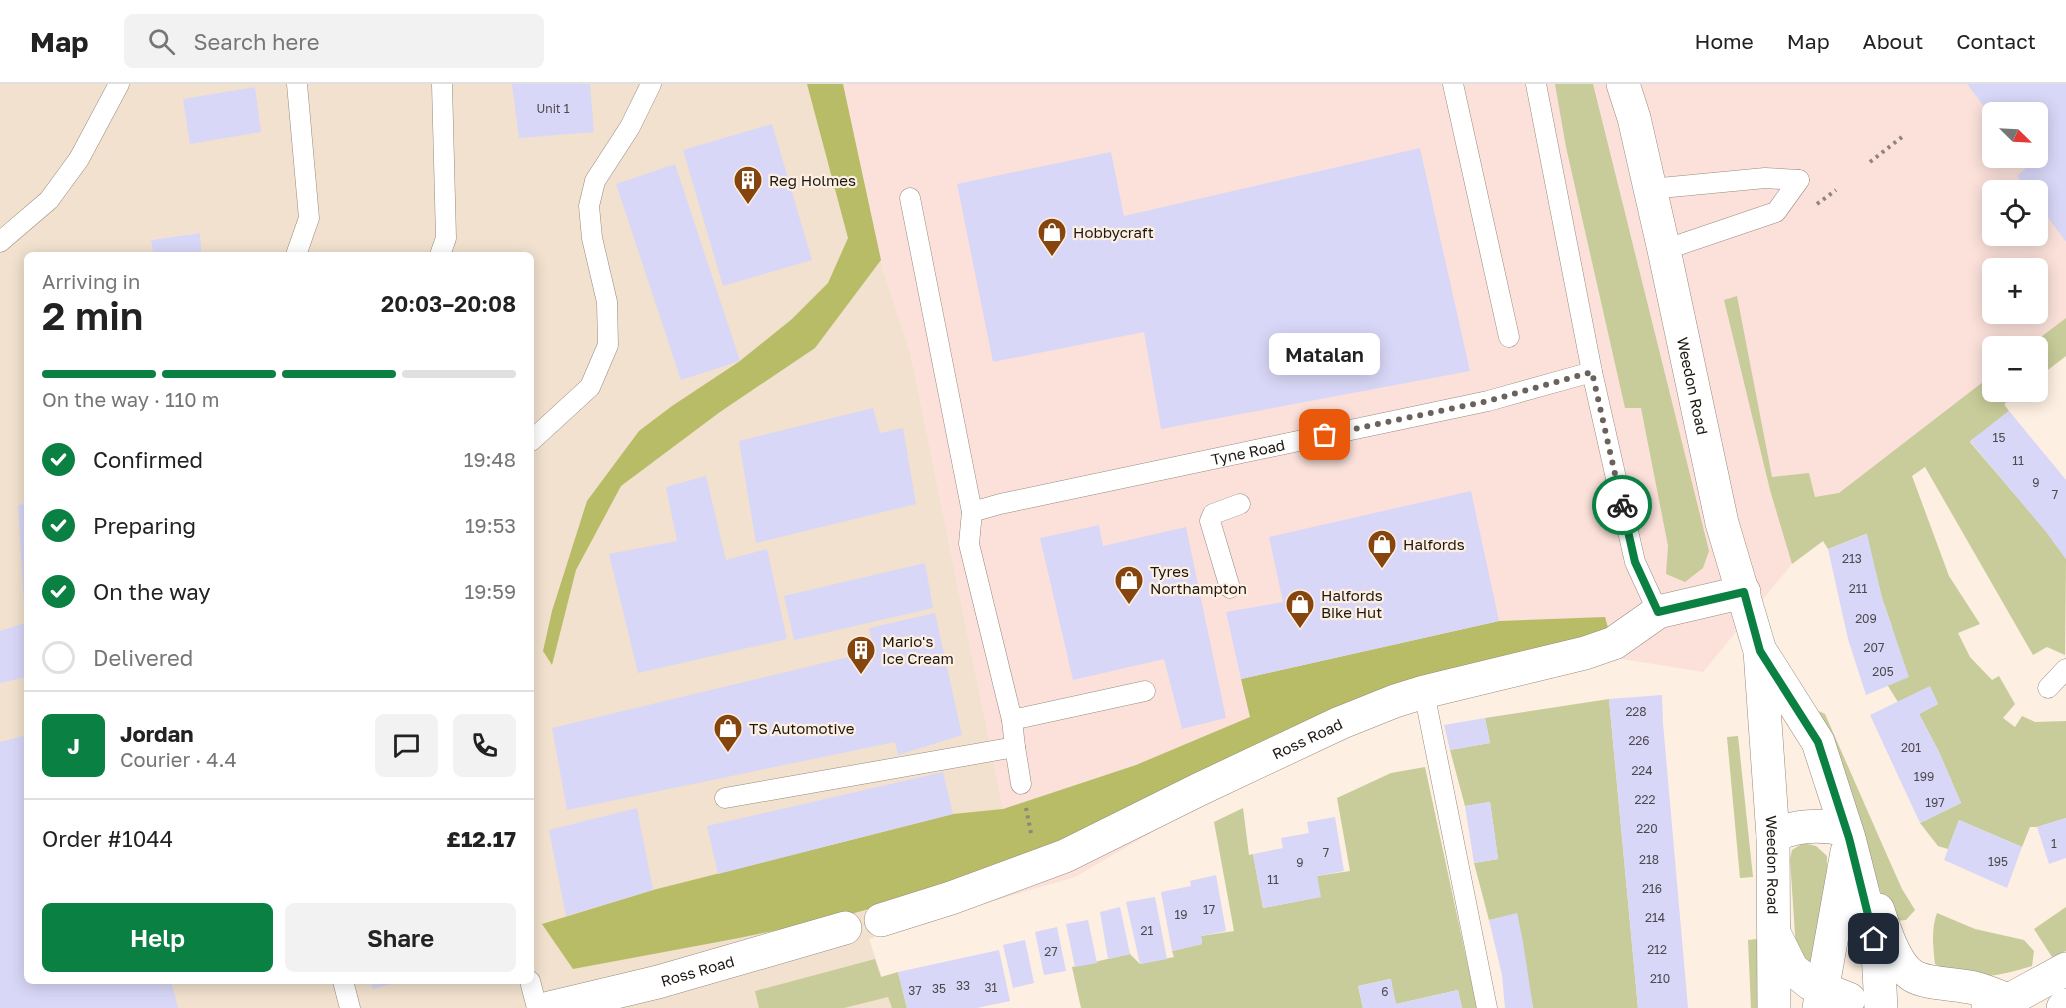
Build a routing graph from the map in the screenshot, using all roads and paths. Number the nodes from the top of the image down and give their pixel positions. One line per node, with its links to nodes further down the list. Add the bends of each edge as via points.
1 (119, 84): 14 (lane, via 79,159 49,200)
2 (297, 84): 16 (lane, via 309,218)
3 (442, 84): 17 (lane, via 446,238)
4 (651, 84): 20 (lane, via 630,127 595,181 589,206 607,302 608,345 590,387)
5 (1453, 84): 18 (lane)
6 (1536, 84): 19 (lane)
7 (1623, 84): 9 (main road, Weedon Road)
8 (1634, 84): 9 (main road, Weedon Road)
9 (1634, 118): 12 (main road, Weedon Road)
10 (1902, 137): 11 (path)
11 (1870, 162)
12 (1650, 189): 15 (main road, Weedon Road); 15 (lane, via 1765,178 1799,180 1776,212)
13 (910, 198): 22 (lane)
14 (0, 242)
15 (1664, 250): 24 (main road, Weedon Road, via 1722,523)
16 (298, 252)
17 (441, 252)
18 (1509, 337)
19 (1592, 372): 22 (lane, Tyne Road, via 1488,401); 25 (lane, via 1635,562)
20 (534, 438)
21 (1240, 504): 23 (lane, via 1213,514 1210,521)
22 (972, 512): 31 (lane, via 969,544)
23 (1230, 588)
24 (1744, 592): 25 (main road, Ross Road); 26 (main road, Weedon Road)
25 (1658, 612): 30 (main road, Ross Road, via 1614,643 1585,653)
26 (1760, 651): 35 (main road, Weedon Road, via 1818,742); 36 (main road, Weedon Road)
27 (2066, 669): 28 (lane)
28 (2049, 688)
29 (1145, 691): 31 (lane)
30 (1424, 692): 37 (main road, Ross Road, via 1340,723); 53 (lane)
31 (1012, 720): 32 (lane)
32 (1014, 747): 33 (lane); 34 (lane)
33 (1021, 784): 37 (path)
34 (724, 798)
35 (1847, 834): 36 (main road, via 1826,825 1789,828); 42 (main road, Weedon Road, via 1878,952); 43 (main road, via 1860,853 1887,938); 47 (main road, Weedon Road)
36 (1773, 836): 40 (main road, Weedon Road)
37 (1038, 866): 38 (main road, Ross Road)
38 (881, 920)
39 (845, 928): 46 (main road, Ross Road)
40 (1774, 933): 47 (main road, via 1792,969); 54 (main road, Weedon Road)
41 (2066, 969): 48 (main road)
42 (1879, 973): 43 (main road); 47 (main road); 55 (main road, Weedon Road)
43 (1913, 976): 48 (main road, via 1973,987)
44 (344, 984): 50 (lane)
45 (531, 984): 51 (lane)
46 (661, 995): 52 (main road, Ross Road)
47 (1840, 1003)
48 (2004, 1005): 56 (main road)
49 (2066, 1005): 57 (main road)
50 (350, 1008)
51 (537, 1008)
52 (549, 1008)
53 (1487, 1008)
54 (1774, 1008)
55 (1881, 1008)
56 (1968, 1008)
57 (2063, 1008)

